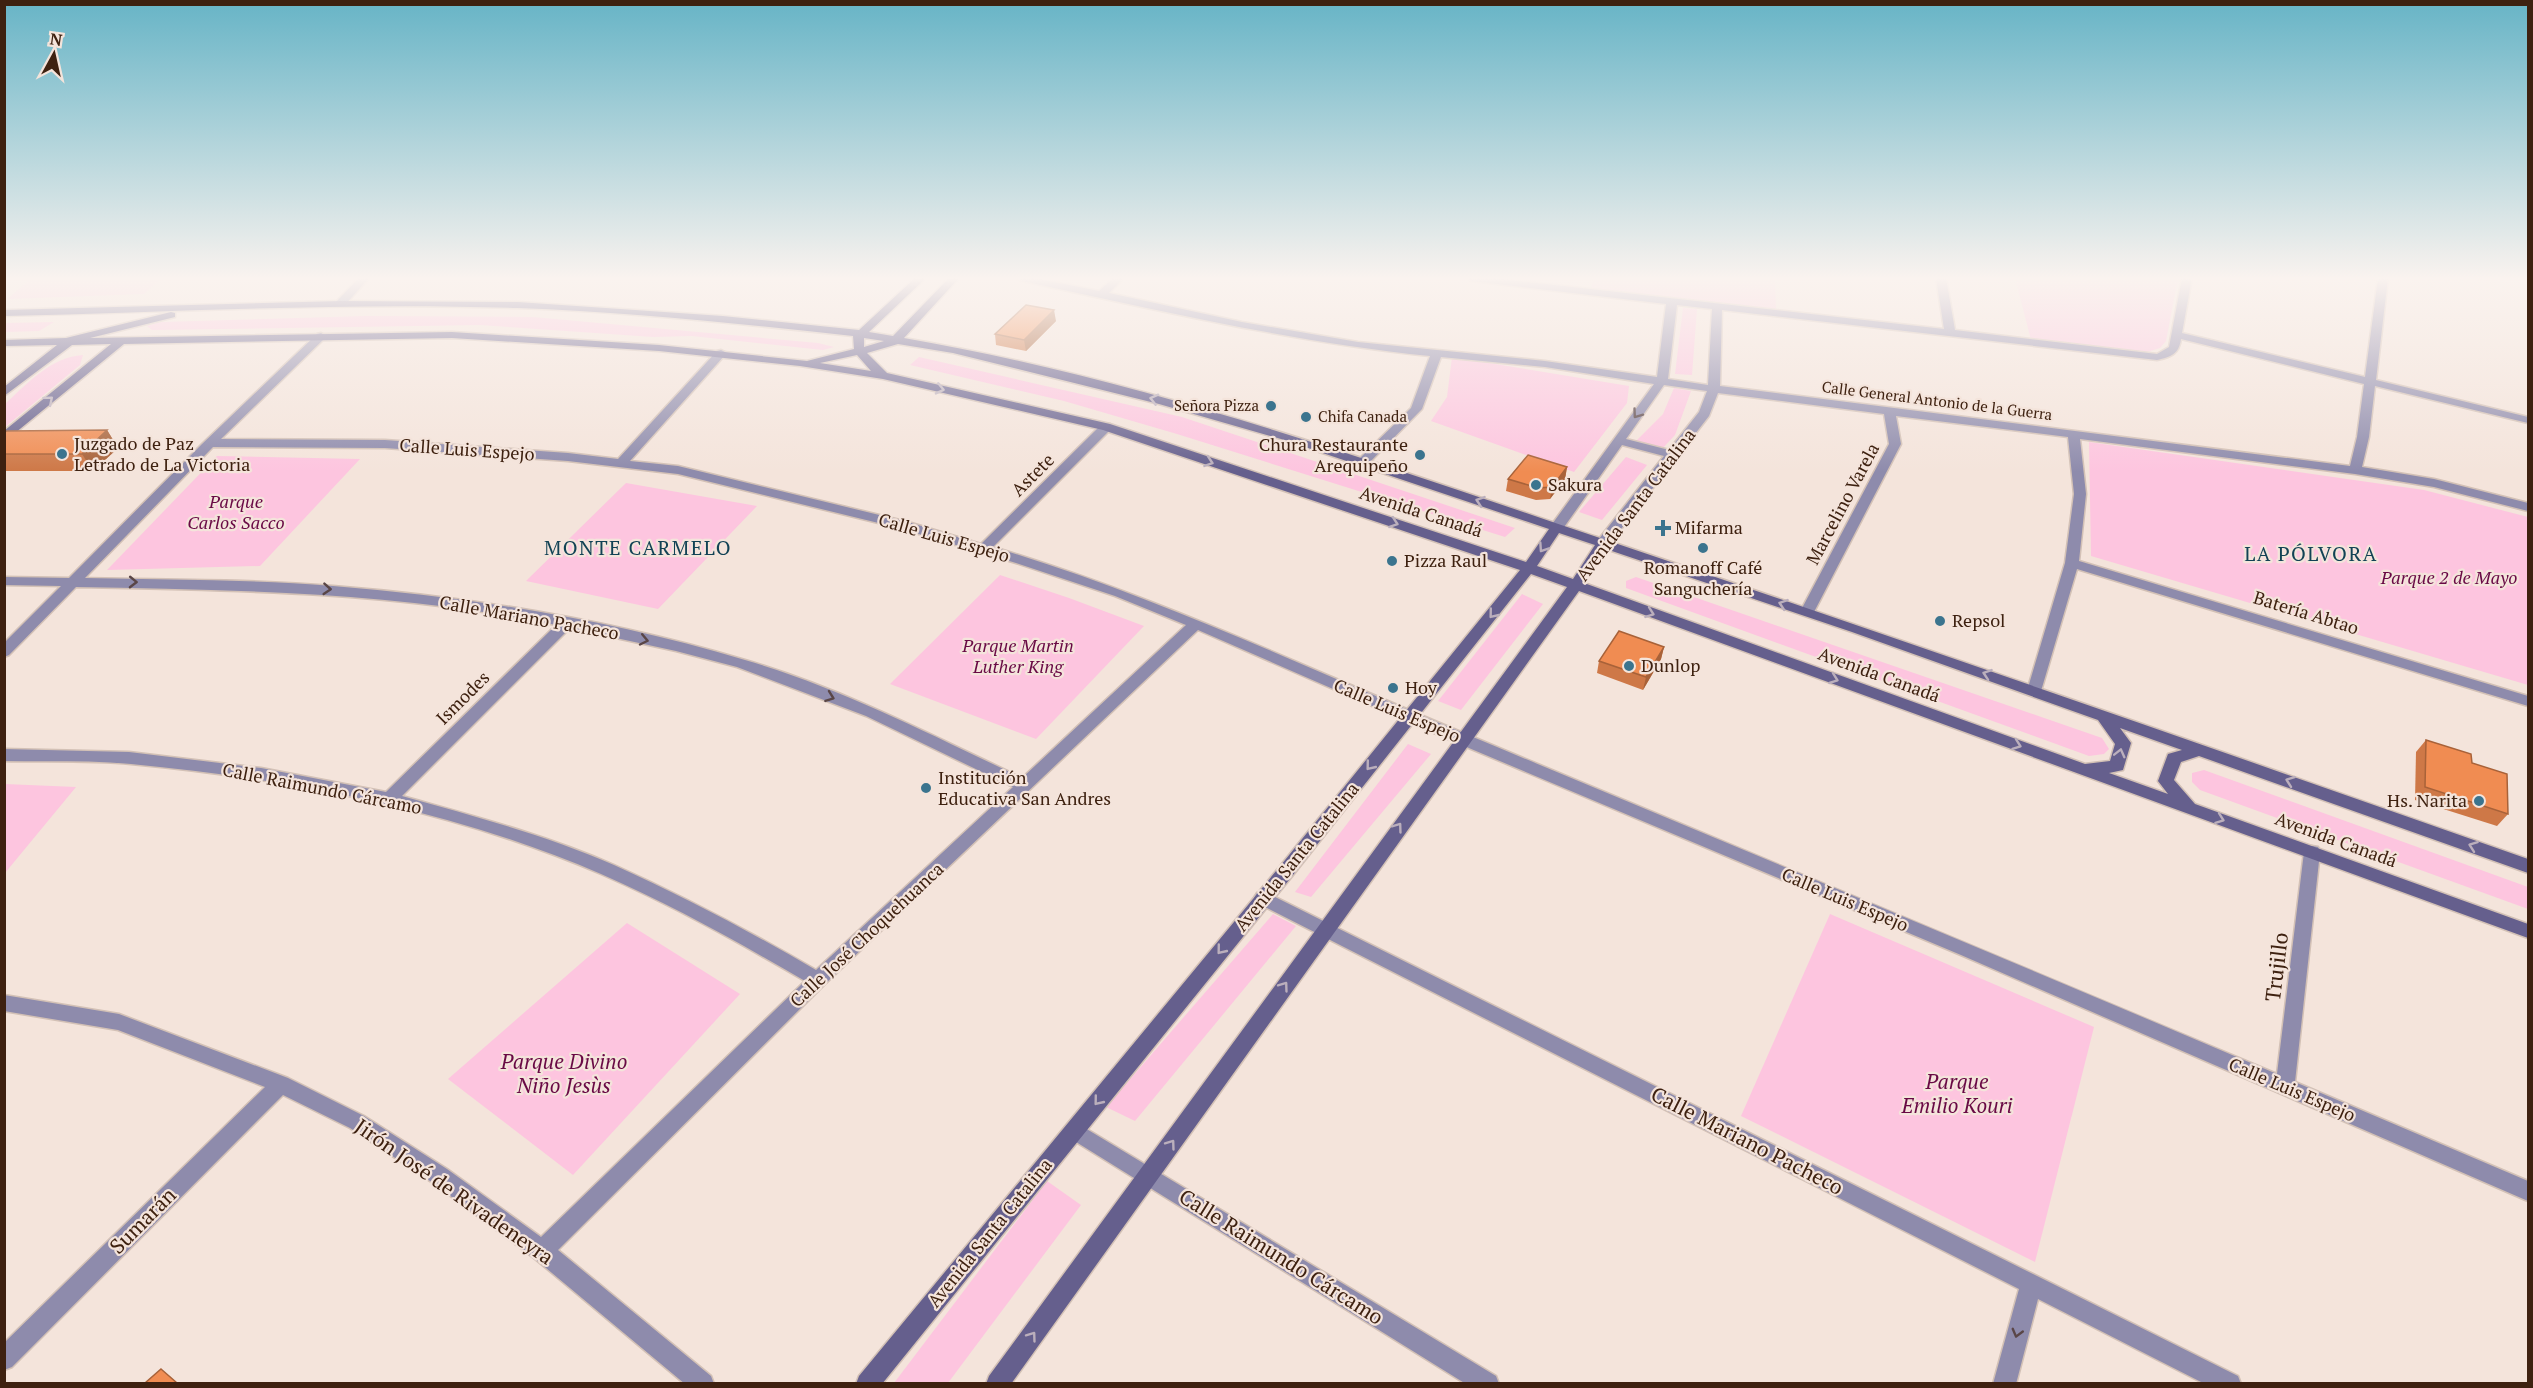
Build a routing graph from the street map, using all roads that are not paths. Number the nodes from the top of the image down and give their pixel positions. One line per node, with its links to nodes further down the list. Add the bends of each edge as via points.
1 (67, 343): 23 (main road)
2 (119, 343): 28 (main road, one-way to 2)
3 (314, 343): 30 (street)
4 (568, 343): 16 (main road, Avenida Canadá)
5 (858, 343): 15 (main road)
6 (892, 343): 15 (main road)
7 (911, 343): 32 (main road, Avenida Canadá, one-way to 7, via 1162,401)
8 (1354, 343): 17 (street, Calle General Antonio de la Guerra)
9 (1667, 343): 20 (street, Avenida Santa Catalina)
10 (1716, 343): 22 (street, Avenida Santa Catalina)
11 (2029, 343): 12 (street, via 2157,357 2167,354)
12 (2176, 343)
13 (2210, 343): 21 (street)
14 (2375, 343): 21 (street)
15 (860, 351): 18 (main road); 19 (main road)
16 (721, 353): 18 (main road, Avenida Canadá); 33 (street)
17 (1436, 354): 20 (street, Calle General Antonio de la Guerra); 32 (street, via 1416,409)
18 (800, 363): 19 (main road, Avenida Canadá)
19 (883, 376): 26 (main road, Avenida Canadá, one-way to 26)
20 (1662, 380): 22 (street, Calle General Antonio de la Guerra); 29 (street, Avenida Santa Catalina, one-way to 29)
21 (2370, 382): 25 (street); 34 (street)
22 (1714, 389): 24 (street, Calle General Antonio de la Guerra); 31 (street, Avenida Santa Catalina, via 1705,413)
23 (4, 393)
24 (1889, 410): 27 (street, Calle General Antonio de la Guerra); 44 (street, Marcelino Varela, via 1895,444)
25 (2529, 420)
26 (1106, 427): 38 (street, Astete); 40 (main road, Avenida Canadá, one-way to 40)
27 (2074, 435): 34 (street, Calle General Antonio de la Guerra); 39 (street, via 2080,494)
28 (4, 438)
29 (1618, 440): 31 (street); 36 (street, Avenida Santa Catalina)
30 (211, 443): 33 (street, Calle Luis Espejo, via 385,444); 42 (street)
31 (1672, 456): 37 (street, Avenida Santa Catalina)
32 (1363, 462): 36 (main road, Avenida Canadá, one-way to 32)
33 (621, 463): 38 (street, Calle Luis Espejo, via 678,470)
34 (2355, 470): 35 (street, Calle General Antonio de la Guerra, via 2434,483)
35 (2529, 507)
36 (1557, 527): 37 (main road, Avenida Canadá); 40 (main road, Avenida Santa Catalina, one-way to 40)
37 (1602, 544): 43 (main road, Avenida Santa Catalina); 44 (main road, Avenida Canadá, one-way to 37)
38 (985, 548): 45 (street, Calle Luis Espejo, via 1120,593)
39 (2072, 563): 48 (street); 49 (street, Batería Abtao)
40 (1529, 568): 43 (main road, Avenida Canadá); 51 (main road, Avenida Santa Catalina, one-way to 51)
41 (4, 581): 42 (street, Calle Mariano Pacheco)
42 (74, 581): 46 (street, Calle Mariano Pacheco, one-way to 46, via 219,583 333,590 490,607); 47 (street)
43 (1575, 586): 52 (main road, Avenida Santa Catalina); 55 (main road, Avenida Canadá, one-way to 55)
44 (1806, 612): 48 (main road, Avenida Canadá, one-way to 44)
45 (1196, 624): 51 (street, Calle Luis Espejo); 56 (street, Calle José Choquehuanca)
46 (565, 625): 56 (street, Calle Mariano Pacheco, one-way to 56, via 676,646 742,664 871,712); 57 (street, Ismodes)
47 (4, 652)
48 (2034, 691): 50 (main road, Avenida Canadá)
49 (2529, 701)
50 (2102, 714): 53 (main road, Avenida Canadá); 55 (main road, one-way to 50, via 2117,765 2123,743)
51 (1410, 717): 52 (street, Calle Luis Espejo); 61 (main road, Avenida Santa Catalina, one-way to 61)
52 (1462, 740): 62 (main road, Avenida Santa Catalina, one-way to 52); 67 (street, Calle Luis Espejo)
53 (2202, 749): 58 (main road, via 2174,758 2166,781); 60 (main road, Avenida Canadá, one-way to 53)
54 (4, 754): 57 (street, Calle Raimundo Cárcamo, via 129,758 250,772)
55 (2084, 770): 58 (main road, Avenida Canadá)
56 (1025, 786): 64 (street, Calle José Choquehuanca)
57 (389, 799): 64 (street, Calle Raimundo Cárcamo, via 499,830 606,869 713,919)
58 (2191, 808): 59 (main road, Avenida Canadá, one-way to 59)
59 (2312, 852): 63 (main road, Avenida Canadá); 67 (street, Trujillo)
60 (2529, 866)
61 (1263, 898): 62 (street, Calle Mariano Pacheco); 68 (main road, Avenida Santa Catalina, one-way to 68)
62 (1325, 928): 69 (main road, Avenida Santa Catalina, one-way to 62); 72 (street, Calle Mariano Pacheco)
63 (2529, 931)
64 (818, 980): 71 (street, Calle José Choquehuanca)
65 (4, 1003): 66 (street, Jirón José de Rivadeneyra, via 119,1022)
66 (281, 1084): 71 (street, Jirón José de Rivadeneyra, via 357,1122 440,1176); 73 (street, Sumarán)
67 (2285, 1087): 70 (street, Calle Luis Espejo)
68 (1075, 1131): 69 (street, Calle Raimundo Cárcamo); 75 (main road, Avenida Santa Catalina)
69 (1148, 1176): 76 (main road, Avenida Santa Catalina, one-way to 69); 77 (street, Calle Raimundo Cárcamo)
70 (2529, 1191)
71 (542, 1251): 74 (street, Jirón José de Rivadeneyra)
72 (2031, 1283): 78 (street, one-way to 78); 79 (street, Calle Mariano Pacheco)
73 (4, 1359)
74 (703, 1383)
75 (867, 1383)
76 (997, 1383)
77 (1488, 1383)
78 (2004, 1383)
79 (2230, 1383)

